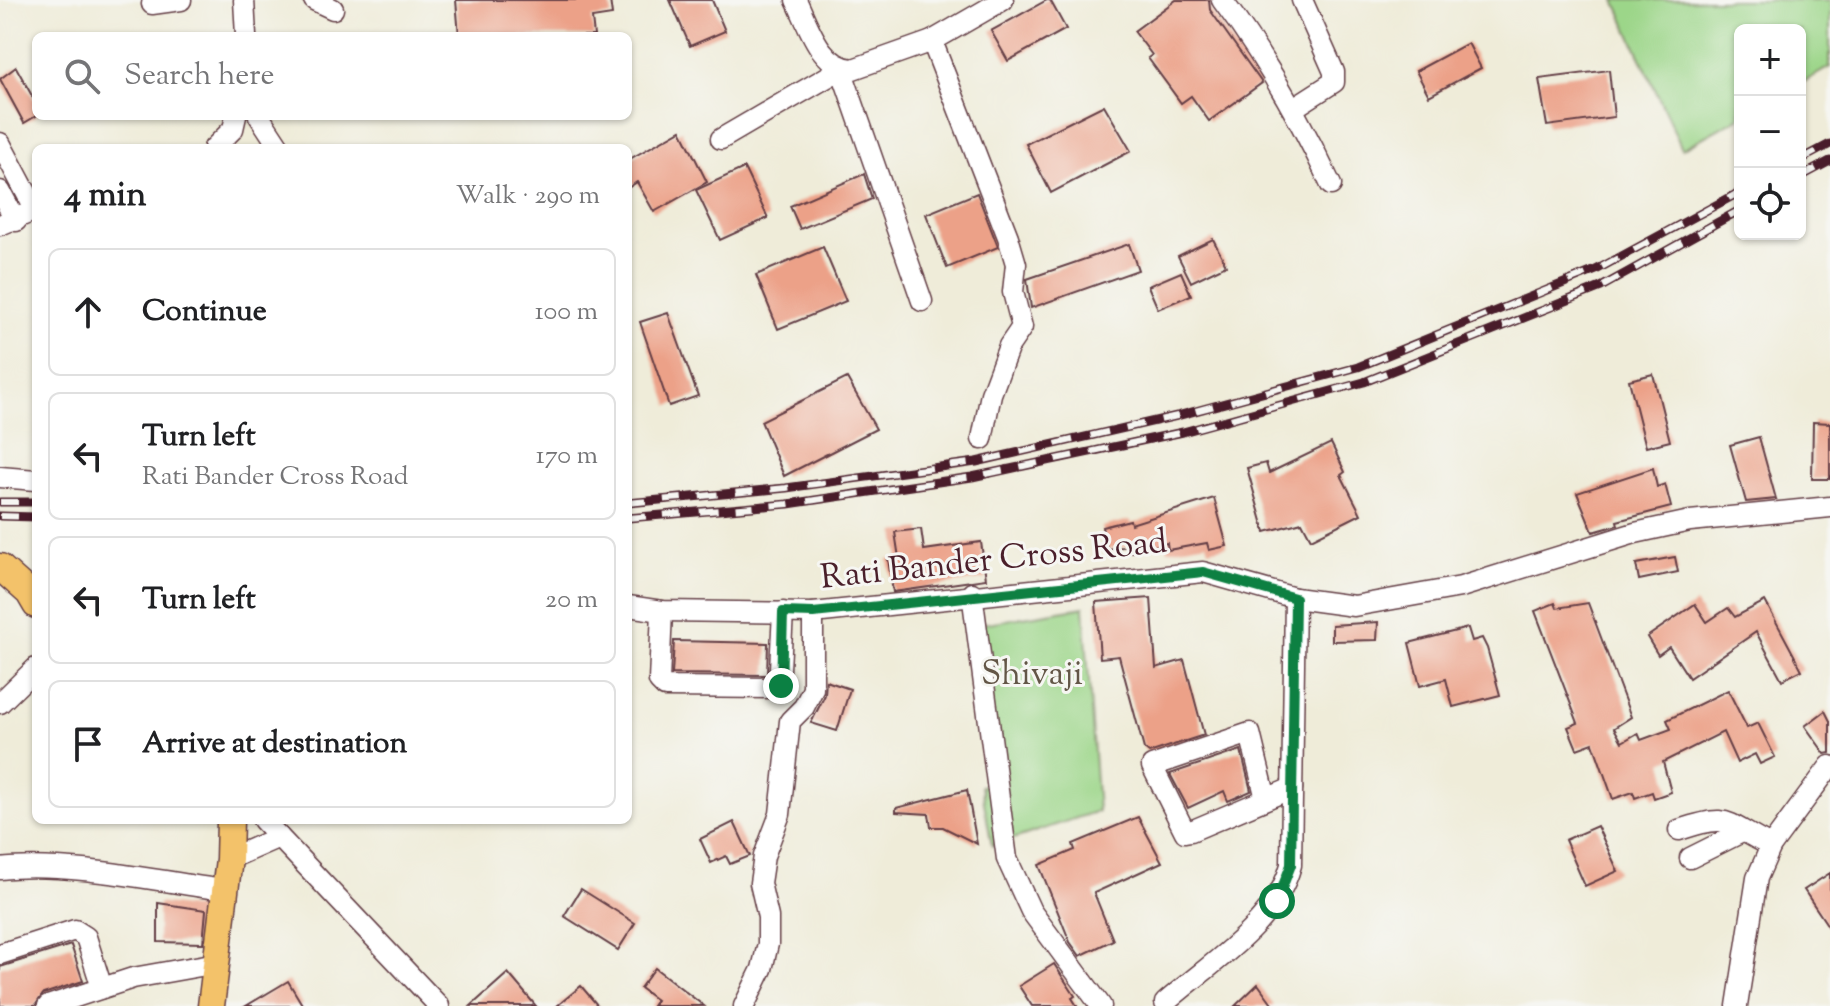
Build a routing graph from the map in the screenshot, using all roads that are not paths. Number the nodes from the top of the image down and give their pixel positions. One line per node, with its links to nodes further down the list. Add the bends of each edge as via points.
1 (181, 0): 8 (street)
2 (244, 0): 10 (street)
3 (314, 0): 9 (street)
4 (796, 0): 12 (street, via 826,58)
5 (1003, 0): 11 (street)
6 (1222, 0): 13 (street)
7 (1302, 0): 13 (street, via 1334,82)
8 (152, 4)
9 (333, 9)
10 (246, 32)
11 (932, 41): 12 (street); 26 (street, via 1016,264 1013,292 1022,327 991,394)
12 (841, 69): 16 (street); 25 (street)
13 (1295, 107): 20 (street)
14 (235, 120): 18 (street)
15 (262, 120): 19 (street)
16 (721, 139)
17 (0, 143): 22 (street)
18 (218, 144)
19 (277, 144)
20 (1331, 185)
21 (0, 191): 24 (street)
22 (32, 203)
23 (32, 212): 24 (street)
24 (8, 223)
25 (922, 301)
26 (982, 439)
27 (0, 477): 28 (street)
28 (32, 480)
29 (1830, 507): 33 (street, Rati Bander Cross Road, via 1690,521 1461,587 1400,599 1354,606)
30 (0, 567): 34 (main road)
31 (0, 582): 35 (main road)
32 (972, 593): 33 (street, Rati Bander Cross Road, via 1203,572); 39 (street, Rati Bander Cross Road); 63 (street, via 1007,859 1031,911)
33 (1295, 598): 43 (street)
34 (32, 599)
35 (32, 604)
36 (632, 607): 37 (street, Rati Bander Cross Road)
37 (662, 611): 38 (street, Rati Bander Cross Road); 38 (street, via 659,681 665,687 779,688)
38 (783, 612): 39 (street, Rati Bander Cross Road)
39 (813, 613): 62 (street, via 813,689 790,721 780,814 760,883 768,944)
40 (32, 672): 41 (street)
41 (0, 703)
42 (1830, 766): 50 (street)
43 (1292, 788): 44 (street); 58 (street, via 1291,865 1277,901)
44 (1266, 799): 44 (street, via 1185,832 1152,766 1250,733)
45 (230, 824): 52 (main road)
46 (267, 824): 49 (street)
47 (1679, 830): 48 (street, via 1715,818)
48 (1742, 832): 50 (street); 51 (street)
49 (279, 837): 52 (street); 61 (street)
50 (1771, 846): 64 (street, via 1750,910)
51 (1690, 858)
52 (229, 859): 54 (main road)
53 (0, 869): 54 (street, via 128,876)
54 (223, 890): 56 (main road)
55 (0, 954): 57 (street, via 75,930 86,937)
56 (217, 963): 57 (street); 60 (main road)
57 (102, 988): 59 (street)
58 (1163, 1005)
59 (48, 1006)
60 (211, 1006)
61 (439, 1006)
62 (744, 1006)
63 (1101, 1006)
64 (1737, 1006)

